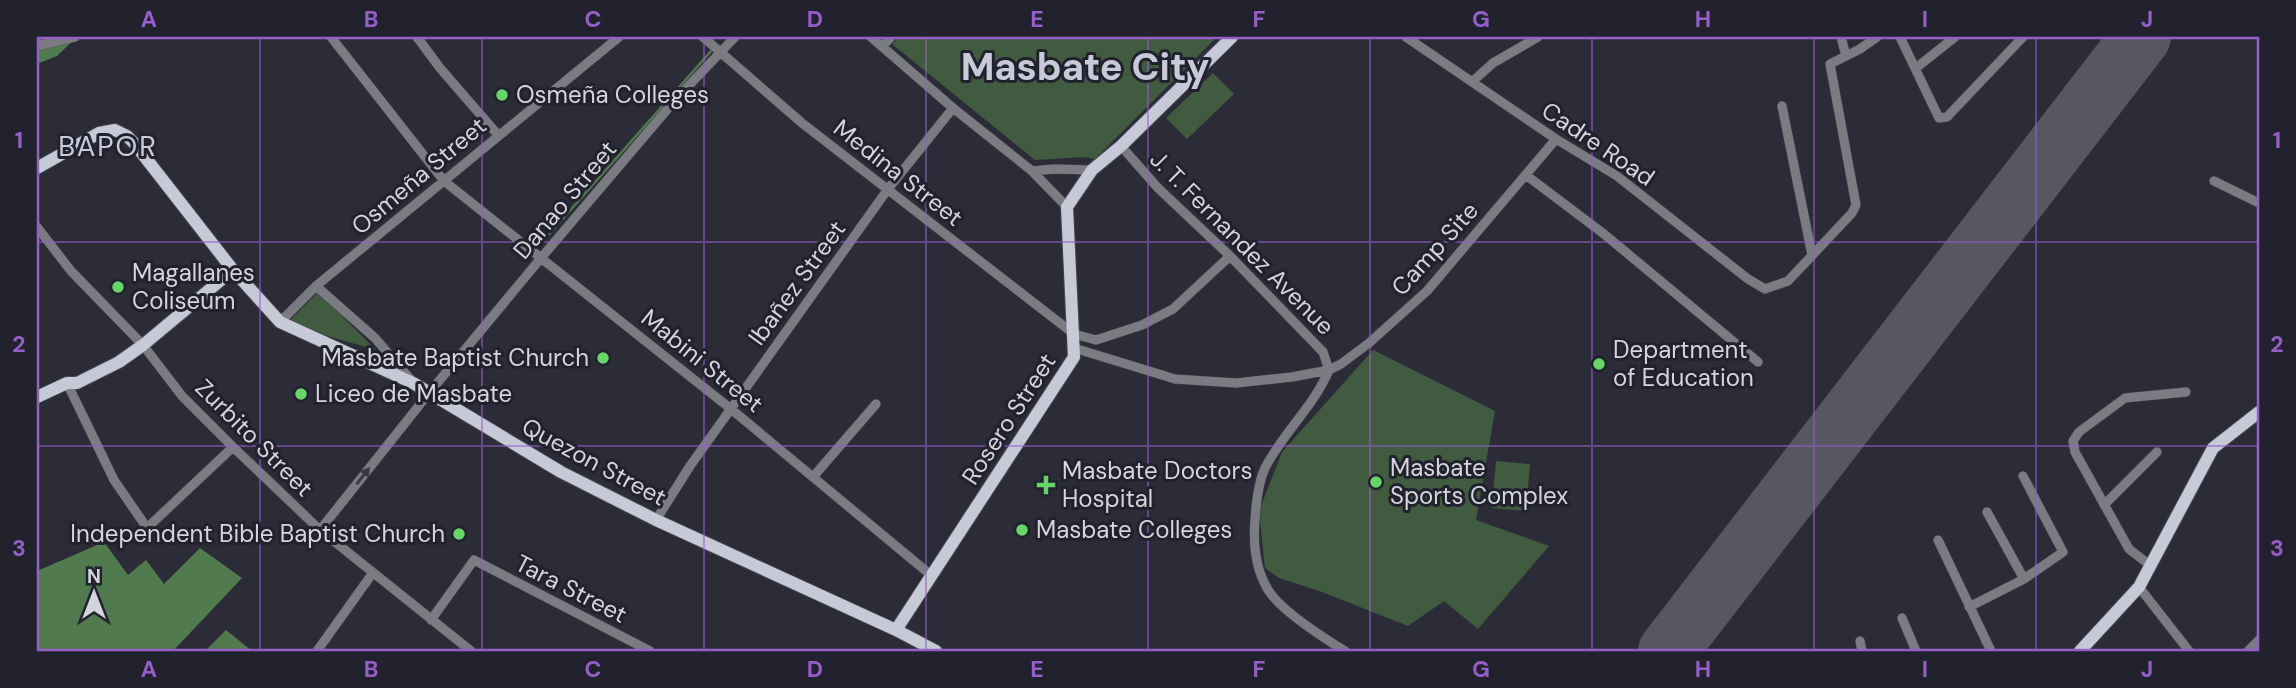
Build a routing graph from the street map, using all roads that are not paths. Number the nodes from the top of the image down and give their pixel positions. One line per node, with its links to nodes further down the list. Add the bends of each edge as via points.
1 (75, 37): 17 (street)
2 (331, 37): 32 (street, Mabini Street)
3 (418, 37): 25 (street)
4 (619, 37): 25 (street, Osmeña Street)
5 (703, 37): 19 (street, Medina Street)
6 (735, 37): 19 (street, Danao Street)
7 (871, 37): 18 (street)
8 (891, 37): 18 (street)
9 (1232, 37): 27 (main road)
10 (1406, 37): 22 (street, Cadre Road)
11 (1538, 37): 22 (street, via 1493,63)
12 (1841, 37): 20 (street)
13 (1877, 37): 20 (street)
14 (1900, 37): 21 (street)
15 (1955, 37): 21 (street)
16 (2023, 37): 21 (street, via 1943,119 1938,118)
17 (37, 46)
18 (882, 47): 24 (street)
19 (721, 52): 34 (street, Medina Street); 40 (street, Danao Street)
20 (1846, 56): 38 (street, via 1830,64 1856,205)
21 (1916, 68)
22 (1473, 81): 26 (street, Cadre Road)
23 (1782, 106): 38 (street)
24 (953, 108): 30 (street); 34 (street, Ibañez Street)
25 (498, 135): 32 (street, Osmeña Street)
26 (1556, 139): 31 (street, Camp Site); 38 (street, Cadre Road, via 1617,176 1765,289 1787,281)
27 (1121, 146): 29 (main road); 39 (street, J. T. Fernandez Avenue)
28 (37, 169): 41 (main road, Quezon Street, via 99,133 121,132)
29 (1092, 170): 30 (street); 36 (main road)
30 (1032, 171): 36 (street)
31 (1526, 174): 49 (street); 50 (street, Camp Site, via 1427,291 1368,344)
32 (444, 181): 40 (street, Mabini Street); 42 (street, Osmeña Street)
33 (2214, 181): 35 (street)
34 (888, 189): 44 (street, Medina Street); 58 (street, Ibañez Street)
35 (2259, 203)
36 (1067, 207): 44 (main road, Rosero Street)
37 (37, 227): 46 (street, Zurbito Street, via 71,271)
38 (1812, 255)
39 (1230, 256): 45 (street, via 1173,309); 50 (street, J. T. Fernandez Avenue, via 1324,352)
40 (541, 258): 54 (street, Danao Street); 58 (street, Mabini Street)
41 (233, 270): 43 (main road, Quezon Street); 46 (main road)
42 (316, 286): 43 (street, Osmeña Street); 51 (street, via 375,338)
43 (280, 323): 51 (main road, Quezon Street)
44 (1074, 334): 45 (street); 47 (main road, Rosero Street)
45 (1096, 340): 48 (street)
46 (143, 345): 52 (main road); 60 (street, Zurbito Street, via 182,396)
47 (1074, 348): 48 (street); 71 (main road, Rosero Street, via 1067,370)
48 (1091, 354): 50 (street, via 1175,379 1236,383)
49 (1758, 362)
50 (1329, 369): 83 (street, via 1265,469 1256,502 1253,542 1268,590 1314,632)
51 (413, 383): 54 (main road, Quezon Street)
52 (72, 385): 55 (main road); 57 (main road); 60 (street, via 114,480 147,528)
53 (2186, 392): 64 (street, via 2125,398 2079,432 2073,441 2076,452)
54 (429, 393): 66 (main road, Quezon Street, via 561,472); 67 (street, Danao Street, one-way to 54)
55 (37, 397)
56 (876, 404): 63 (street)
57 (37, 406)
58 (731, 409): 63 (street, Mabini Street); 66 (street, Ibañez Street)
59 (2259, 412): 69 (main road, via 2213,448)
60 (233, 447): 67 (street, Zurbito Street)
61 (2157, 452): 64 (street)
62 (2023, 476): 72 (street, via 2063,552)
63 (813, 477): 71 (street, Mabini Street)
64 (2104, 505): 69 (street, via 2129,549)
65 (1987, 512): 72 (street)
66 (656, 520): 77 (main road, Quezon Street)
67 (320, 530): 70 (street, Zurbito Street)
68 (1937, 540): 74 (street)
69 (2151, 566): 73 (main road)
70 (372, 574): 76 (street, Zurbito Street); 79 (street)
71 (932, 576): 77 (main road, Rosero Street)
72 (2024, 579): 74 (street)
73 (2139, 587): 86 (main road); 87 (street)
74 (1969, 607): 85 (street)
75 (1902, 618): 84 (street)
76 (431, 620): 80 (street, Zurbito Street); 81 (street, Tara Street, via 474,560)
77 (897, 630): 82 (main road, Quezon Street)
78 (2259, 640): 88 (street)
79 (317, 651)
80 (471, 651)
81 (650, 651)
82 (936, 651)
83 (1345, 651)
84 (1916, 651)
85 (1991, 651)
86 (2080, 651)
87 (2189, 651)
88 (2248, 651)

